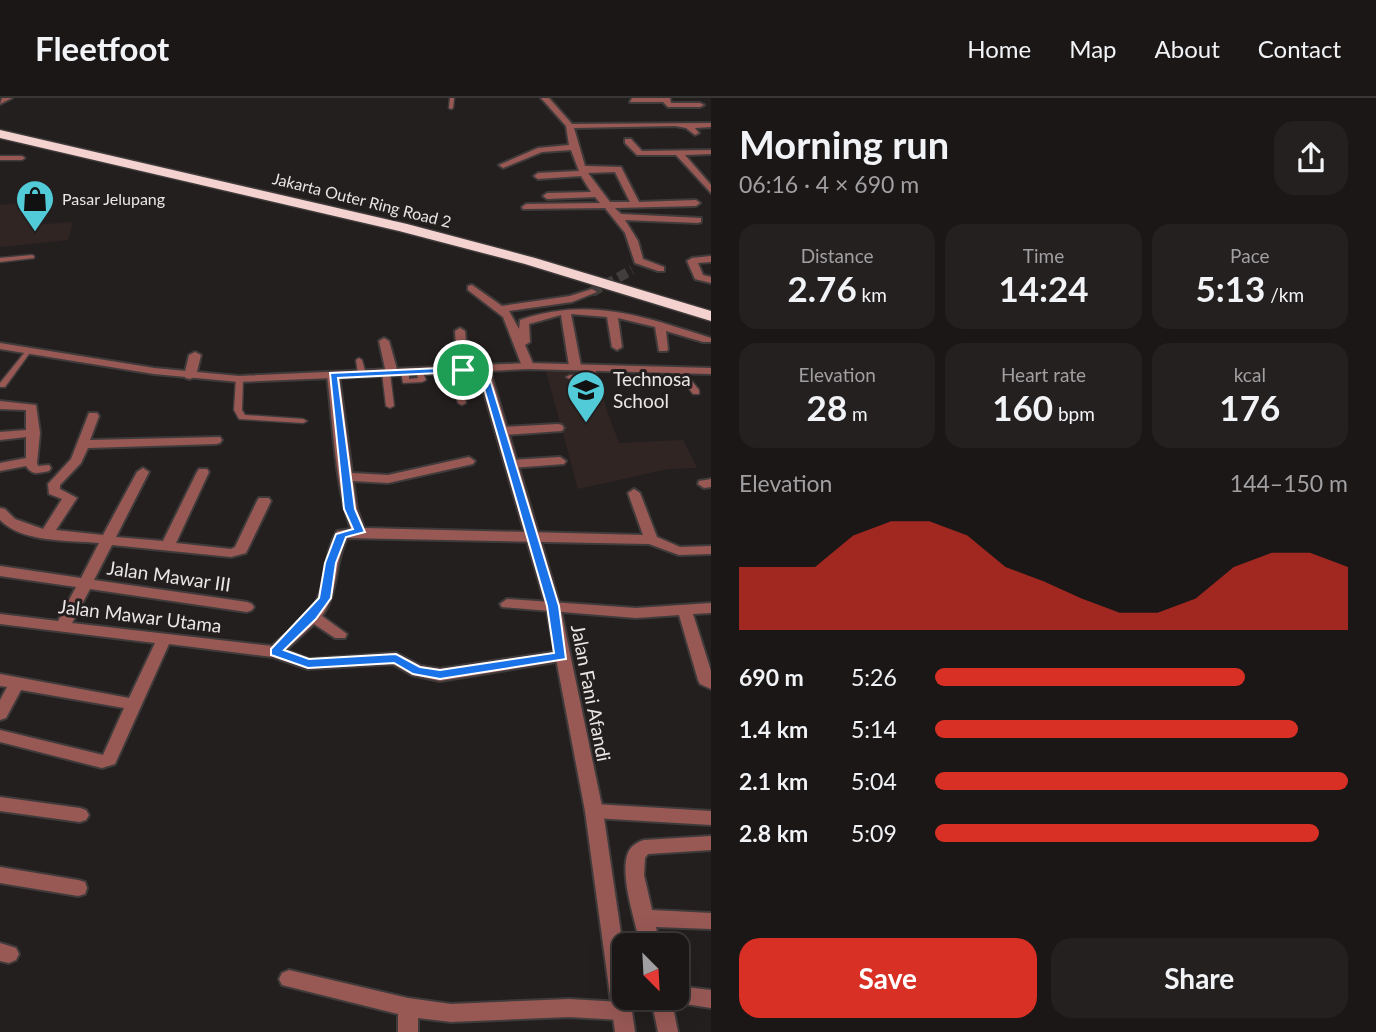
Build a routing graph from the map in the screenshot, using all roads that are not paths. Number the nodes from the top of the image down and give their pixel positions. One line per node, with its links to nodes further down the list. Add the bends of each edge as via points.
1 (452, 98): 5 (lane)
2 (545, 98): 9 (street)
3 (633, 100): 6 (street)
4 (706, 102): 6 (street)
5 (451, 108)
6 (670, 110): 9 (street); 10 (street)
7 (0, 124): 42 (highway, Jakarta Outer Ring Road 2, via 416,218)
8 (711, 125): 10 (street)
9 (570, 126): 14 (street)
10 (688, 126): 11 (street)
11 (695, 133)
12 (0, 134): 46 (highway, Jakarta Outer Ring Road 2, via 402,227)
13 (628, 141): 15 (street, via 640,153)
14 (572, 147): 19 (street, via 534,152); 20 (street)
15 (678, 152): 16 (street); 23 (street)
16 (711, 152)
17 (0, 158): 18 (lane)
18 (22, 158)
19 (503, 165)
20 (583, 171): 21 (street); 24 (street); 28 (street, via 618,169)
21 (538, 176)
22 (660, 189): 29 (street)
23 (711, 190)
24 (598, 194): 25 (street); 27 (street)
25 (547, 196)
26 (696, 203): 29 (street)
27 (608, 204): 28 (street); 30 (street); 31 (street)
28 (636, 204): 29 (street)
29 (672, 204)
30 (526, 206)
31 (618, 217): 32 (street); 36 (street, via 637,244 637,259)
32 (698, 220)
33 (32, 257): 35 (lane)
34 (711, 259): 39 (street, via 692,261 699,277)
35 (0, 260)
36 (643, 264): 37 (street); 38 (street)
37 (661, 269)
38 (632, 270)
39 (711, 280)
40 (472, 288): 43 (street)
41 (592, 292): 43 (street)
42 (711, 302)
43 (502, 309): 58 (street, via 515,326)
44 (566, 313): 45 (street); 51 (street, via 540,314 524,323); 63 (street)
45 (612, 314): 47 (street); 53 (street)
46 (711, 316)
47 (660, 326): 49 (street); 54 (street)
48 (460, 331): 60 (street)
49 (706, 340)
50 (384, 341): 64 (street)
51 (525, 342)
52 (1, 346): 55 (street)
53 (617, 347)
54 (663, 349)
55 (27, 353): 67 (street); 69 (lane)
56 (195, 355): 67 (street)
57 (359, 360): 65 (lane)
58 (528, 366): 59 (street); 63 (street)
59 (483, 368): 60 (street); 77 (street, Jalan Fani Afandi)
60 (459, 370): 64 (street); 71 (lane)
61 (680, 370): 62 (street); 63 (street, via 592,367); 70 (lane)
62 (711, 371)
63 (572, 372)
64 (389, 373): 65 (street); 73 (lane)
65 (362, 374): 66 (street)
66 (334, 375): 68 (street); 90 (street)
67 (190, 376): 68 (street)
68 (239, 379): 75 (lane, via 242,417)
69 (2, 385)
70 (696, 391)
71 (461, 403)
72 (0, 405): 78 (street, via 32,407)
73 (390, 406)
74 (93, 416): 81 (street)
75 (303, 421)
76 (558, 428): 77 (street)
77 (503, 431): 85 (street, Jalan Fani Afandi)
78 (34, 433): 79 (street); 84 (street)
79 (0, 436)
80 (216, 440): 81 (street)
81 (83, 444): 95 (street, via 77,460 54,484 54,491 70,498)
82 (468, 461): 90 (street, via 388,479)
83 (561, 461): 85 (street)
84 (29, 462): 86 (street); 87 (street, via 35,470)
85 (511, 464): 96 (street, Jalan Fani Afandi)
86 (0, 467)
87 (45, 468)
88 (143, 472): 97 (street)
89 (203, 472): 99 (street)
90 (345, 477): 94 (street)
91 (634, 493): 98 (street)
92 (264, 501): 99 (street, via 241,550 231,553)
93 (0, 512): 95 (street, via 25,530)
94 (359, 532): 96 (street); 108 (street, via 338,539 325,598)
95 (47, 533): 97 (street)
96 (534, 537): 98 (street); 104 (street, Jalan Fani Afandi)
97 (107, 539): 99 (street); 102 (street)
98 (651, 540): 100 (street, via 679,551)
99 (168, 546)
100 (711, 550)
101 (0, 571): 102 (street, Jalan Mawar III)
102 (86, 584): 105 (street, Jalan Mawar III); 110 (street)
103 (507, 604): 104 (street)
104 (553, 606): 107 (street, via 636,613); 114 (street, Jalan Fani Afandi)
105 (247, 607)
106 (711, 608): 107 (street)
107 (685, 611): 117 (street, via 706,680)
108 (312, 616): 111 (street); 113 (street)
109 (0, 619): 110 (street, Jalan Mawar Utama)
110 (62, 626): 112 (street, Jalan Mawar Utama)
111 (340, 635)
112 (164, 639): 113 (street, Jalan Mawar Utama); 118 (street)
113 (275, 652): 114 (street, Jalan Mawar Utama, via 308,664 396,658 417,671 440,675)
114 (561, 656): 122 (street, Jalan Fani Afandi)
115 (0, 680): 116 (street)
116 (18, 683): 118 (street); 119 (street)
117 (711, 683)
118 (132, 704): 120 (street, via 111,755 102,761)
119 (0, 714)
120 (0, 737)
121 (0, 804): 123 (street)
122 (594, 811): 124 (street); 136 (street, Jalan Fani Afandi)
123 (79, 816)
124 (711, 818)
125 (711, 844): 128 (street, via 639,850 635,875)
126 (0, 875): 127 (street)
127 (78, 888)
128 (644, 918): 129 (street); 130 (street)
129 (711, 921)
130 (647, 933)
131 (289, 979): 134 (street)
132 (690, 997): 133 (street)
133 (711, 999)
134 (408, 1007): 136 (street, via 471,1014 569,1008); 137 (street)
135 (663, 1010): 139 (street)
136 (621, 1011): 138 (street, Jalan Fani Afandi)
137 (408, 1032)
138 (625, 1032)
139 (668, 1032)

